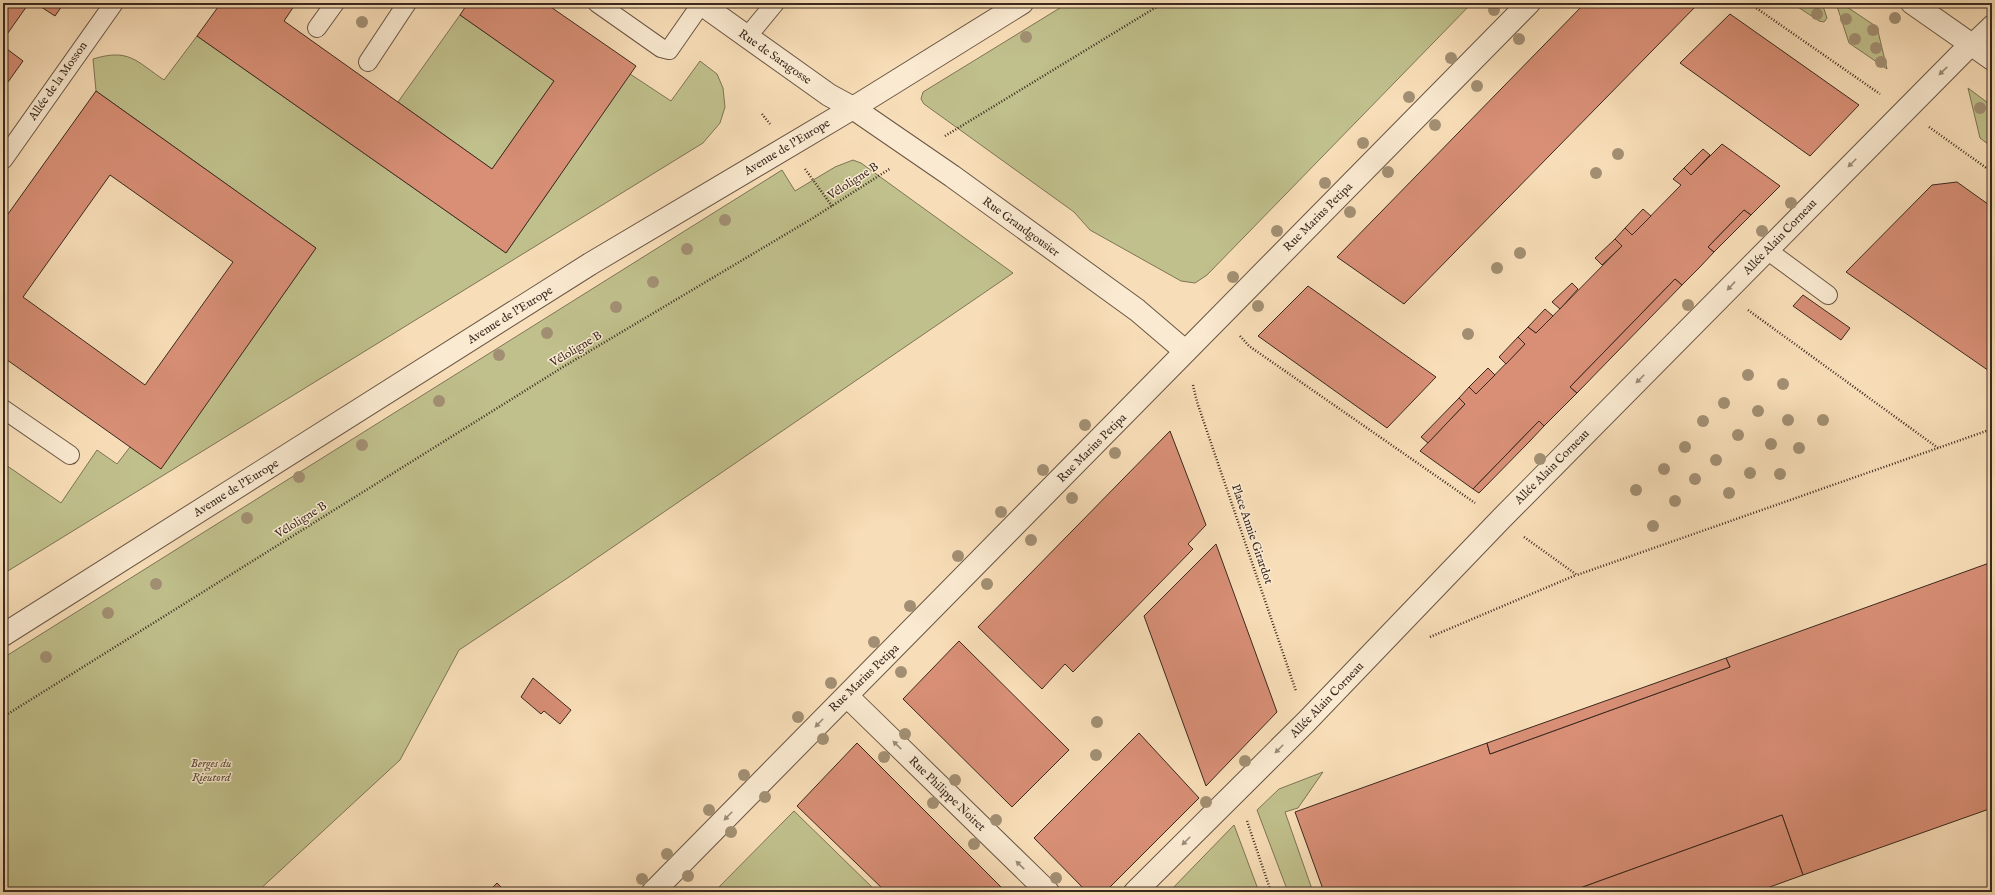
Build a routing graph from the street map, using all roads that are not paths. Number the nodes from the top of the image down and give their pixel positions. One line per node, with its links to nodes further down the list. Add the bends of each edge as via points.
1 (114, 3): 17 (lane, Allée de la Mosson)
2 (335, 3): 11 (lane)
3 (407, 3): 15 (lane)
4 (597, 3): 5 (lane, via 661,48 669,50)
5 (700, 3): 12 (street, Rue de Saragosse)
6 (774, 3): 12 (lane)
7 (1022, 3): 16 (street, Avenue de l'Europe)
8 (1529, 3): 20 (street, Rue Marius Petipa)
9 (1912, 3): 13 (street)
10 (1992, 24): 13 (lane)
11 (317, 28)
12 (747, 37): 16 (street, Rue de Saragosse, via 829,95)
13 (1971, 44): 14 (street); 18 (street, Allée Alain Corneau, one-way to 18)
14 (1992, 59)
15 (368, 62)
16 (853, 108): 20 (street, Rue Grandgousier, via 1138,310); 23 (street, Avenue de l'Europe, via 583,268)
17 (3, 160)
18 (1767, 250): 19 (lane); 27 (street, Allée Alain Corneau, one-way to 27, via 1500,520 1306,722)
19 (1828, 295)
20 (1185, 351): 24 (street, Rue Marius Petipa)
21 (3, 409): 22 (lane)
22 (70, 455)
23 (3, 635)
24 (847, 696): 25 (street, Rue Marius Petipa, one-way to 25); 26 (street, Rue Philippe Noiret, one-way to 24)
25 (653, 892)
26 (1048, 892)
27 (1135, 892)

